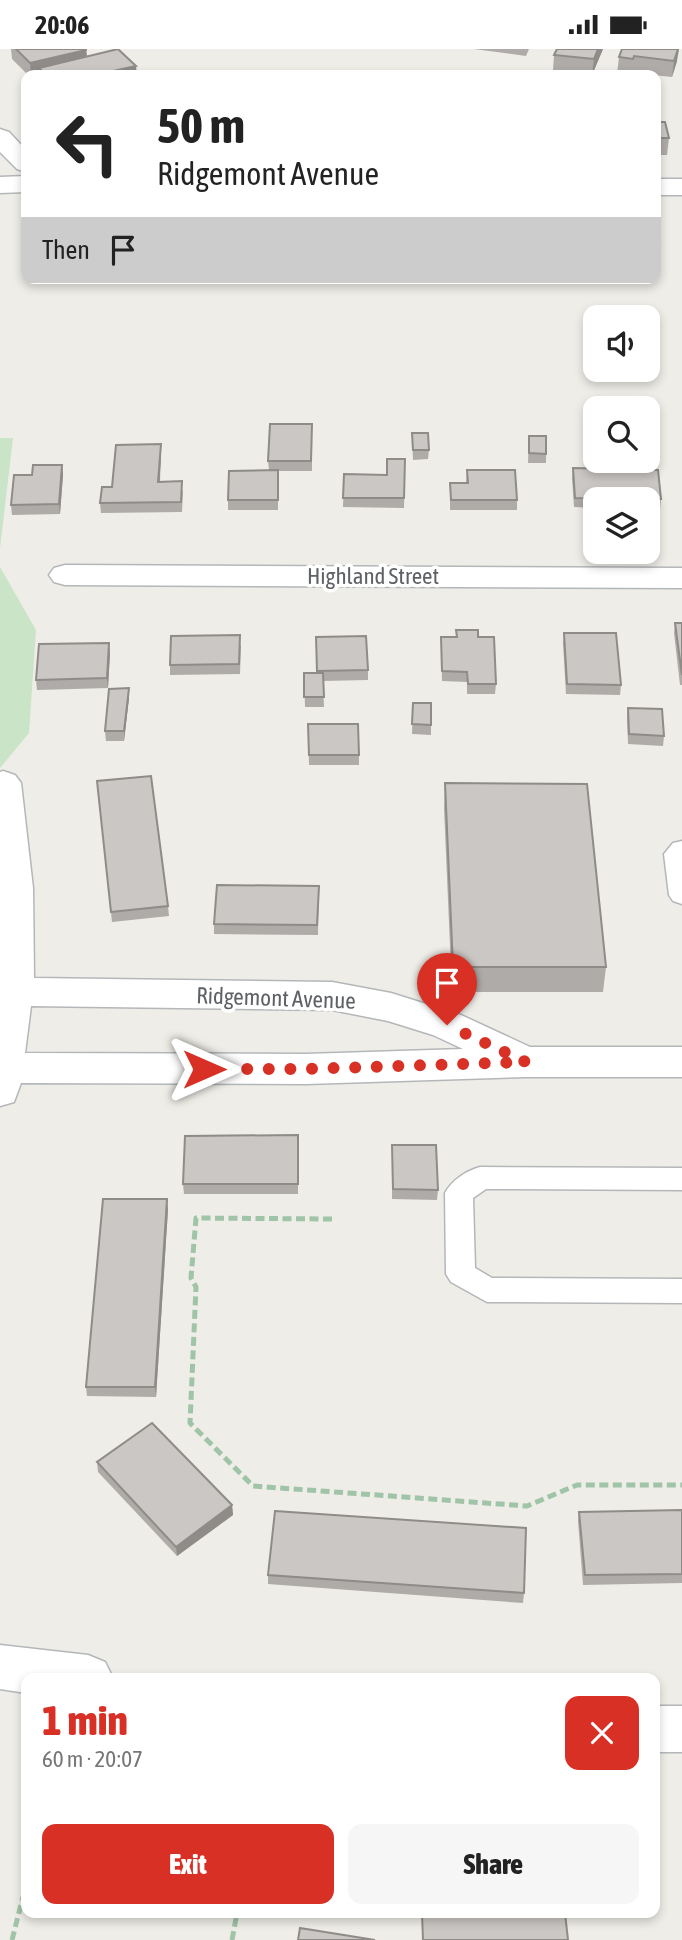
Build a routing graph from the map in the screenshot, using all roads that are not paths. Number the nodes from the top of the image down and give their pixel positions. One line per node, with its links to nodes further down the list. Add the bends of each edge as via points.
1 (0, 137): 2 (street)
2 (21, 159)
3 (21, 184): 4 (street)
4 (0, 185)
5 (661, 187): 6 (street)
6 (682, 187)
7 (65, 575): 8 (street, Highland Street)
8 (682, 578)
9 (3, 783): 12 (street, via 16,948)
10 (682, 849): 11 (lane, via 676,854)
11 (682, 895)
12 (14, 992): 14 (street, Ridgemont Avenue, via 332,996 391,1007 447,1025); 15 (street)
13 (682, 1062): 14 (street, Ridgemont Avenue)
14 (530, 1063): 15 (street, Ridgemont Avenue)
15 (2, 1079)
16 (682, 1179): 17 (lane, via 480,1178 459,1193 461,1274 487,1290)
17 (682, 1291)
18 (0, 1667): 19 (street)
19 (48, 1673)
20 (660, 1729): 21 (street)
21 (682, 1729)

